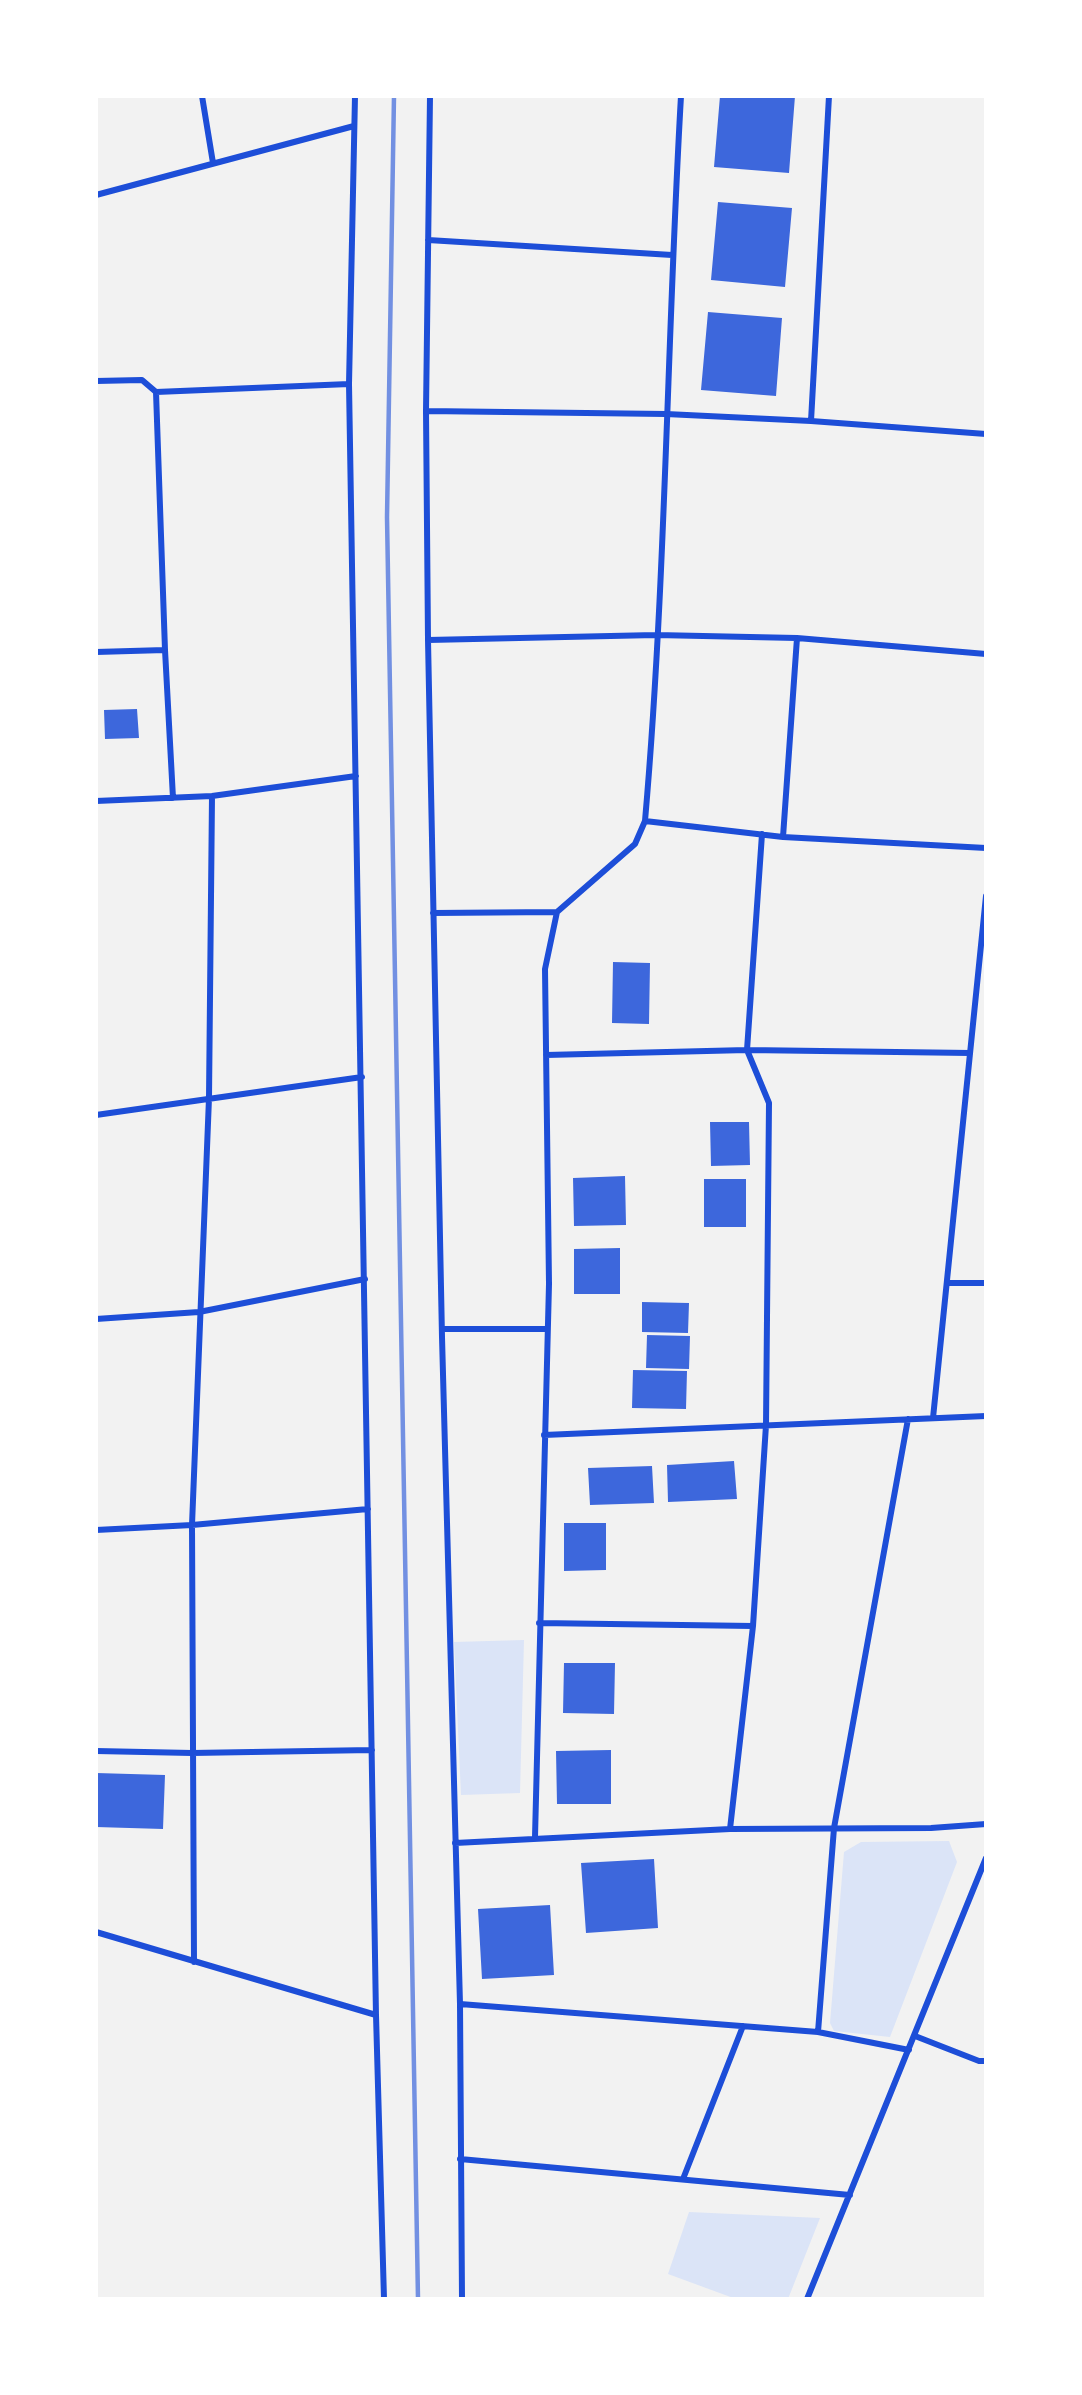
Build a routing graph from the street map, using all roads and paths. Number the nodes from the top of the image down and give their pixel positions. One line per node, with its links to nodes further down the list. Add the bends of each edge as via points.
1 (202, 96): 7 (street)
2 (355, 96): 6 (street)
3 (430, 96): 9 (street)
4 (681, 96): 10 (street)
5 (829, 96): 16 (street)
6 (354, 126): 7 (street); 12 (street)
7 (213, 163): 8 (street)
8 (96, 195)
9 (428, 240): 10 (street); 14 (street)
10 (672, 255): 15 (street)
11 (96, 381): 13 (street, via 142,380)
12 (349, 384): 13 (street); 24 (street)
13 (156, 392): 21 (street)
14 (426, 411): 15 (street); 20 (street)
15 (666, 414): 16 (street); 18 (street)
16 (811, 421): 17 (street)
17 (986, 434)
18 (656, 635): 19 (street); 20 (street); 28 (street)
19 (797, 638): 23 (street); 30 (street)
20 (428, 640): 34 (street)
21 (165, 650): 22 (street); 26 (street)
22 (96, 652)
23 (986, 654)
24 (356, 776): 25 (street); 38 (street)
25 (212, 796): 26 (street); 39 (street)
26 (173, 798): 27 (street)
27 (96, 801)
28 (645, 821): 29 (street); 33 (street, via 635,844)
29 (762, 834): 30 (street); 35 (street)
30 (783, 837): 31 (street)
31 (986, 848)
32 (986, 896): 36 (street)
33 (557, 912): 34 (street); 37 (street, via 545,969)
34 (433, 913): 46 (street)
35 (747, 1050): 36 (street); 37 (street); 51 (street, via 769,1103)
36 (970, 1053): 42 (street)
37 (546, 1055): 47 (street)
38 (362, 1077): 39 (street); 41 (street)
39 (209, 1098): 40 (street); 44 (street)
40 (96, 1114)
41 (365, 1279): 44 (street); 53 (street)
42 (947, 1283): 43 (street); 49 (street)
43 (986, 1283)
44 (199, 1312): 45 (street); 54 (street)
45 (96, 1319)
46 (442, 1329): 47 (street); 65 (street)
47 (547, 1329): 52 (street)
48 (986, 1416): 49 (street)
49 (933, 1418): 50 (street)
50 (908, 1419): 51 (street); 62 (street)
51 (766, 1425): 52 (street); 57 (street)
52 (544, 1435): 56 (street)
53 (368, 1509): 54 (street); 58 (street)
54 (192, 1525): 55 (street); 60 (street)
55 (96, 1530)
56 (539, 1623): 57 (street); 64 (street)
57 (753, 1626): 63 (street)
58 (372, 1750): 60 (street); 70 (street)
59 (96, 1751): 60 (street)
60 (192, 1753): 68 (street)
61 (986, 1824): 62 (street)
62 (834, 1828): 63 (street); 72 (street)
63 (730, 1829): 64 (street)
64 (535, 1837): 65 (street)
65 (455, 1843): 69 (street)
66 (986, 1858): 73 (street)
67 (96, 1932): 68 (street)
68 (194, 1962): 70 (street)
69 (460, 2004): 71 (street); 76 (street)
70 (376, 2015): 79 (street)
71 (743, 2026): 72 (street); 77 (street)
72 (818, 2032): 74 (street)
73 (915, 2036): 74 (street); 75 (street)
74 (909, 2050): 78 (street)
75 (986, 2061)
76 (460, 2159): 77 (street); 80 (street)
77 (683, 2179): 78 (street)
78 (850, 2195): 81 (street)
79 (384, 2299)
80 (462, 2299)
81 (807, 2299)

